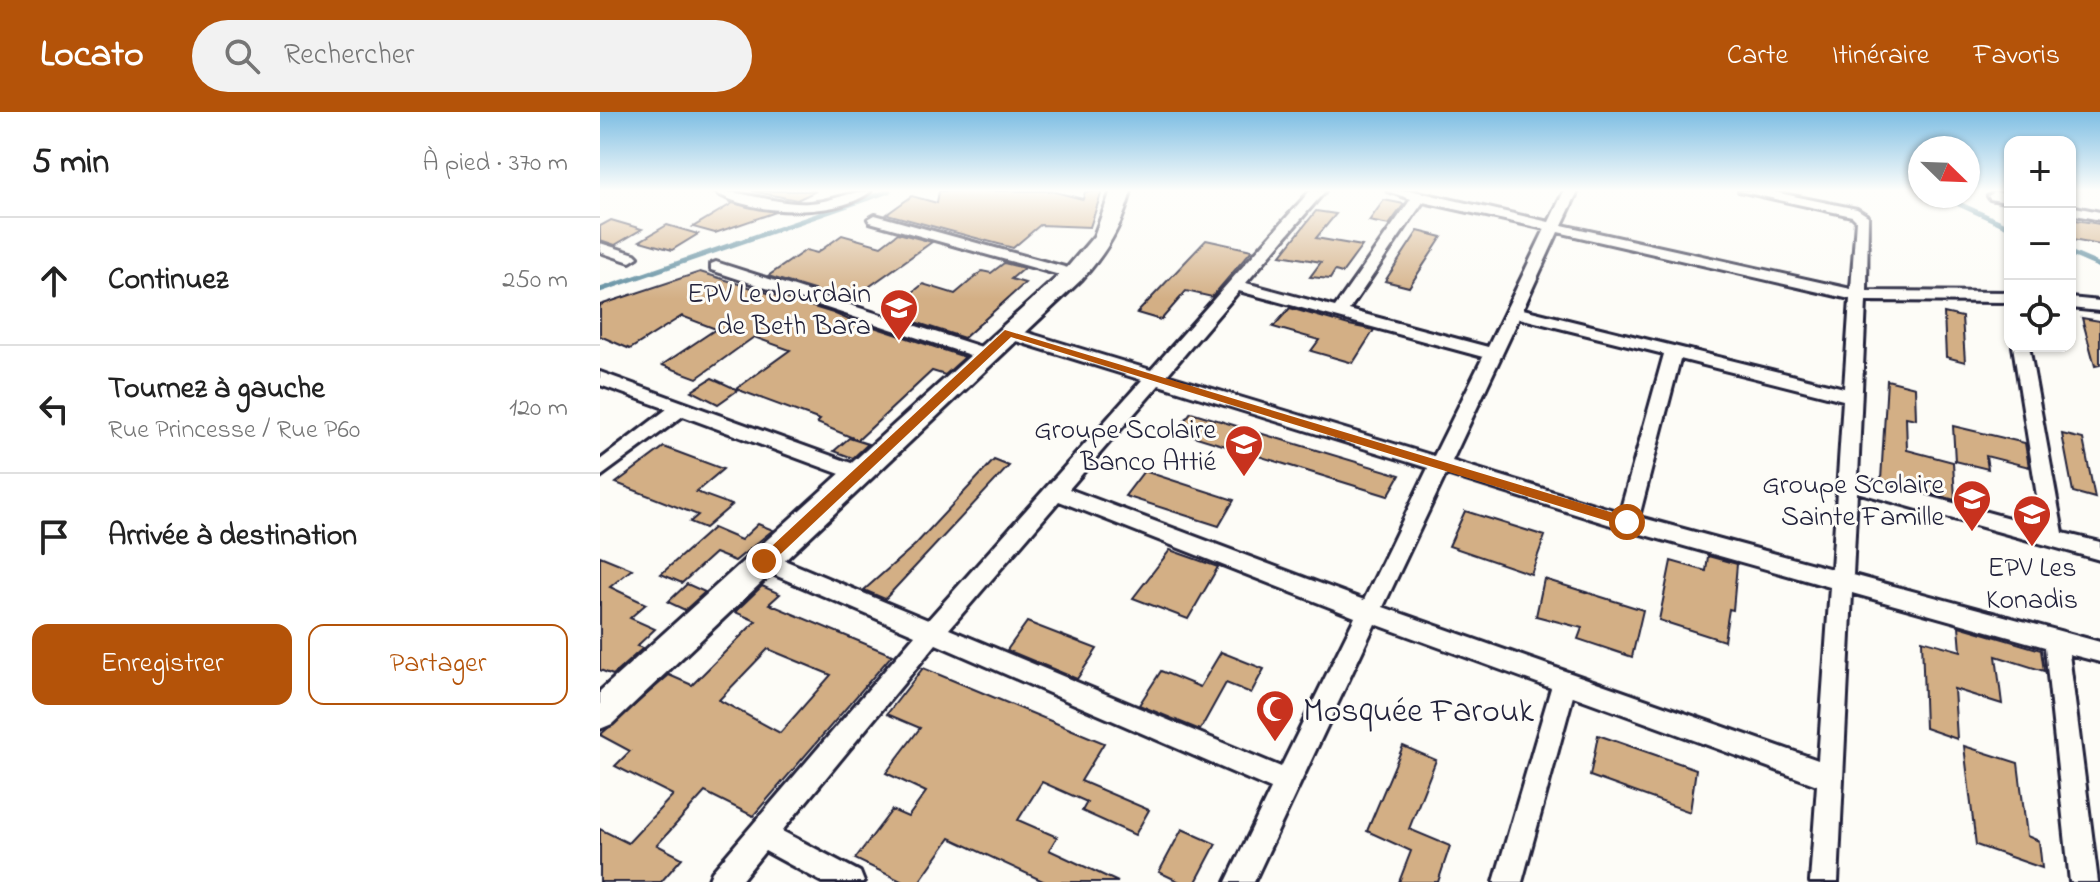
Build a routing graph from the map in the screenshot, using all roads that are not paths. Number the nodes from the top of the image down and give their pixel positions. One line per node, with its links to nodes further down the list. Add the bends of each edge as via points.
1 (904, 227): 11 (street)
2 (1110, 227): 11 (street)
3 (1288, 227): 12 (street)
4 (1398, 227): 18 (street)
5 (1553, 227): 17 (street)
6 (1557, 227): 13 (street)
7 (1862, 227): 13 (street)
8 (600, 247): 9 (street)
9 (630, 257)
10 (716, 267): 23 (street)
11 (1074, 274): 19 (street)
12 (1238, 286): 18 (street); 25 (street)
13 (1860, 296): 14 (street); 26 (street)
14 (2004, 297)
15 (2076, 304): 16 (street)
16 (2100, 306)
17 (1512, 311): 20 (street); 22 (street)
18 (1339, 313): 22 (street)
19 (1009, 333): 23 (street); 25 (street)
20 (1673, 352): 26 (street); 33 (street)
21 (2022, 352): 34 (street)
22 (1490, 353): 28 (street)
23 (985, 354): 30 (street)
24 (600, 378): 27 (street)
25 (1154, 379): 28 (street); 32 (street)
26 (1852, 396): 31 (street)
27 (681, 408): 29 (street); 30 (street)
28 (1437, 466): 33 (street); 38 (street)
29 (600, 470)
30 (858, 473): 36 (street)
31 (1847, 482): 34 (street); 37 (street)
32 (1054, 491): 38 (street); 39 (street)
33 (1627, 522): 37 (street)
34 (2054, 539): 35 (street)
35 (2100, 551)
36 (764, 561): 39 (street); 43 (street)
37 (1841, 581): 40 (street); 44 (street)
38 (1369, 612): 42 (street); 45 (street)
39 (933, 631): 45 (street); 46 (street)
40 (2056, 639): 41 (street); 52 (street)
41 (2100, 652)
42 (1565, 682): 44 (street); 50 (street)
43 (600, 713)
44 (1830, 777): 51 (street)
45 (1288, 783): 49 (street)
46 (762, 835): 47 (street); 48 (street)
47 (722, 882)
48 (850, 882)
49 (1240, 882)
50 (1508, 882)
51 (1824, 882)
52 (2084, 882)

